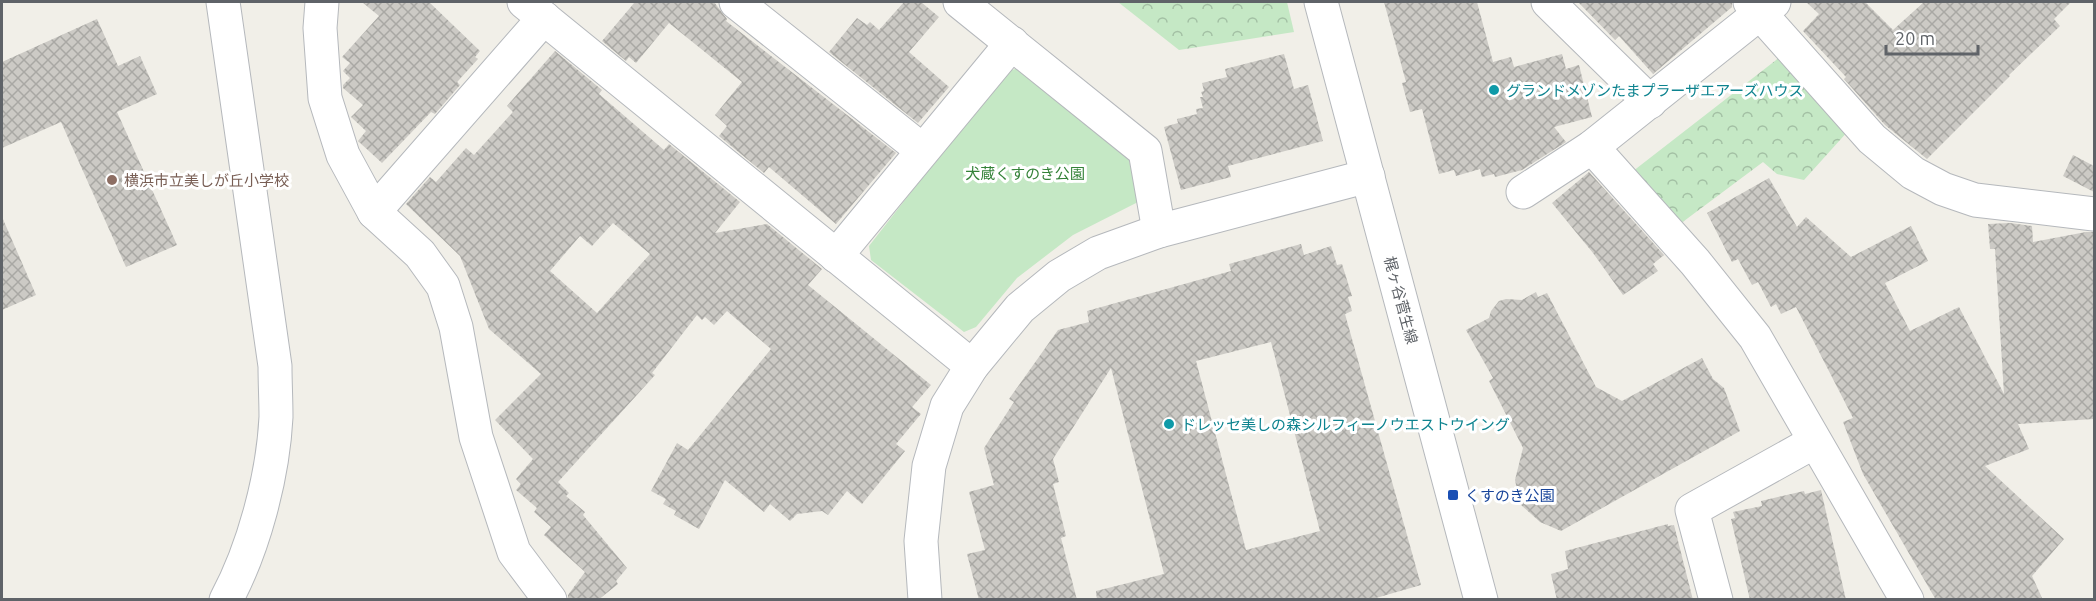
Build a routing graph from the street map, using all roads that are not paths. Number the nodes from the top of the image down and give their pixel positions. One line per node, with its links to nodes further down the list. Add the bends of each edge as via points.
1 (223, 2): 21 (street, via 275,366 276,418 266,486 251,544)
2 (322, 2): 15 (street, via 325,98 343,155)
3 (736, 2): 12 (street)
4 (960, 2): 9 (street)
5 (1321, 2): 13 (street, 梶ヶ谷菅生線)
6 (1548, 2): 10 (street)
7 (1762, 5): 10 (street); 16 (street, via 1872,139 1913,172 1942,189 1975,200)
8 (534, 10): 15 (street); 18 (street)
9 (1012, 43): 12 (street); 17 (street, via 1144,151)
10 (1650, 102): 11 (street)
11 (1592, 147): 14 (street); 20 (street, via 1695,262 1755,337)
12 (922, 150): 18 (street)
13 (1368, 176): 17 (street); 24 (street, 梶ヶ谷菅生線)
14 (1523, 192)
15 (374, 212): 22 (street, via 420,254 443,286 456,327 476,437 514,552)
16 (2094, 214)
17 (1158, 231): 19 (street, via 1098,253 1059,276 1020,308)
18 (836, 256): 19 (street)
19 (972, 366): 23 (street, via 947,406 929,466 921,541)
20 (1814, 442): 25 (street, via 1692,510); 26 (street)
21 (226, 600)
22 (550, 600)
23 (925, 600)
24 (1481, 600)
25 (1716, 600)
26 (1907, 600)

